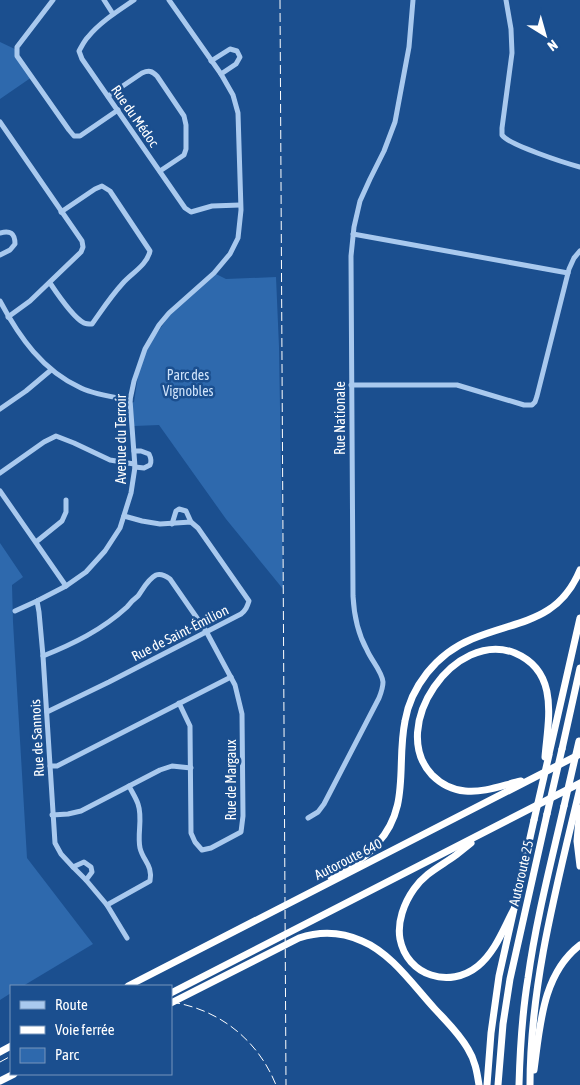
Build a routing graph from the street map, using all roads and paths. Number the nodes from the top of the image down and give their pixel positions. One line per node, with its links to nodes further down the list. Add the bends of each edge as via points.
1 (53, 0): 11 (street, via 17,48 17,56 74,136 80,136)
2 (104, 0): 7 (street)
3 (134, 0): 7 (street, Rue du Médoc)
4 (169, 0): 8 (street, Avenue du Terroir)
5 (413, 0): 18 (street, Rue Nationale, via 409,47 395,122 360,201)
6 (506, 0): 13 (street, via 512,53 502,135 506,140)
7 (113, 14): 10 (street, Rue du Médoc, via 88,37 79,51)
8 (211, 61): 9 (street, Avenue du Terroir); 9 (street, via 230,49 238,51 240,57 236,64)
9 (221, 74): 15 (street, Avenue du Terroir, via 233,95 238,113)
10 (108, 96): 11 (street, Rue du Médoc); 14 (street, via 142,73 152,72 157,76 184,116 186,125 184,154)
11 (118, 110): 14 (street, Rue du Médoc)
12 (0, 122): 16 (street)
13 (580, 167)
14 (160, 171): 15 (street, Rue du Médoc, via 191,212 212,206)
15 (240, 205): 28 (street, Avenue du Terroir, via 238,238 230,254 159,325 145,349)
16 (61, 212): 22 (street, via 83,247); 22 (street, via 102,186 110,191 150,251 147,260 124,282 92,324 80,320)
17 (0, 233): 20 (street, via 10,232 15,240 10,250)
18 (353, 234): 21 (street); 26 (street, Rue Nationale)
19 (580, 251): 21 (street)
20 (0, 255)
21 (568, 273): 26 (street, via 532,405 456,385)
22 (50, 283): 24 (street)
23 (0, 301): 24 (street)
24 (8, 317): 25 (street, via 38,358)
25 (51, 370): 28 (street, via 81,388); 29 (street)
26 (351, 385): 61 (street, Rue Nationale, via 353,602 362,640 383,685 324,804)
27 (0, 399): 29 (street)
28 (130, 400): 30 (street, Avenue du Terroir)
29 (2, 408)
30 (134, 451): 31 (street, Avenue du Terroir); 31 (street, via 149,454 152,461 144,468)
31 (134, 466): 32 (street, via 110,460 56,436); 35 (street, Avenue du Terroir)
32 (0, 473)
33 (0, 490): 38 (street)
34 (66, 500): 38 (street, via 62,521)
35 (124, 516): 37 (street); 40 (street, Avenue du Terroir, via 105,551 86,572)
36 (191, 522): 37 (street); 37 (street, via 186,511 179,509); 44 (street, Rue de Saint-Émilion, via 249,601 245,611)
37 (172, 524)
38 (36, 542): 40 (street)
39 (580, 570): 66 (highway, via 568,592 548,611 531,620 467,641 431,668 416,690 406,716 400,797 391,826 366,855)
40 (66, 586): 41 (street, Avenue du Terroir)
41 (37, 601): 42 (street, Avenue du Terroir); 45 (street, Rue de Sannois)
42 (15, 611)
43 (580, 618): 52 (highway)
44 (206, 631): 45 (street, Rue de Margaux, via 170,579 164,574 156,575 115,617 71,645); 47 (street, Rue de Margaux); 49 (street, Rue de Saint-Émilion)
45 (43, 656): 49 (street, Rue de Sannois)
46 (580, 668): 78 (highway, Autoroute 25, bridge, via 510,979)
47 (230, 677): 48 (street); 54 (street, Rue de Margaux, via 242,714 241,832 202,850 191,833)
48 (179, 703): 53 (street, via 57,766); 54 (street, Rue de Margaux, via 190,726)
49 (46, 712): 53 (street, Rue de Sannois)
50 (579, 739): 79 (highway, Autoroute 25, bridge, via 527,980)
51 (580, 754): 55 (highway, Autoroute 640)
52 (547, 756): 55 (highway, via 548,696 540,675 524,658 503,650 476,652 455,665 433,689 420,717 417,738 422,761 435,778 454,789 471,791); 68 (highway, bridge)
53 (50, 766): 60 (street, Rue de Sannois)
54 (191, 768): 57 (street, via 172,766)
55 (531, 779): 66 (highway, Autoroute 640)
56 (580, 783): 62 (highway)
57 (129, 786): 60 (street, via 81,811); 67 (street, via 139,804 140,847 151,869 150,881)
58 (580, 788): 80 (highway, via 541,962 533,1022)
59 (580, 808): 63 (highway, via 576,842)
60 (52, 814): 64 (street, Rue de Sannois, via 55,843)
61 (308, 818)
62 (484, 833): 68 (highway, via 416,886 401,917 402,945 410,961 423,972 439,978 460,976 473,970 494,948); 72 (highway)
63 (580, 866)
64 (73, 867): 65 (street, Rue de Sannois); 65 (street, via 84,862 91,867 92,872)
65 (86, 880): 67 (street, Rue de Sannois)
66 (293, 902): 71 (highway, Autoroute 640)
67 (107, 904): 69 (street, Rue de Sannois)
68 (513, 911): 77 (highway, via 497,987)
69 (127, 938)
70 (580, 945): 80 (highway, via 554,977 541,1023)
71 (130, 985)
72 (172, 992)
73 (172, 1002): 76 (highway, via 299,938 330,933 347,935 384,954 448,1023 471,1053)
74 (12, 1075): 75 (highway)
75 (0, 1081)
76 (479, 1085)
77 (487, 1085)
78 (498, 1085)
79 (519, 1085)
80 (531, 1085)

